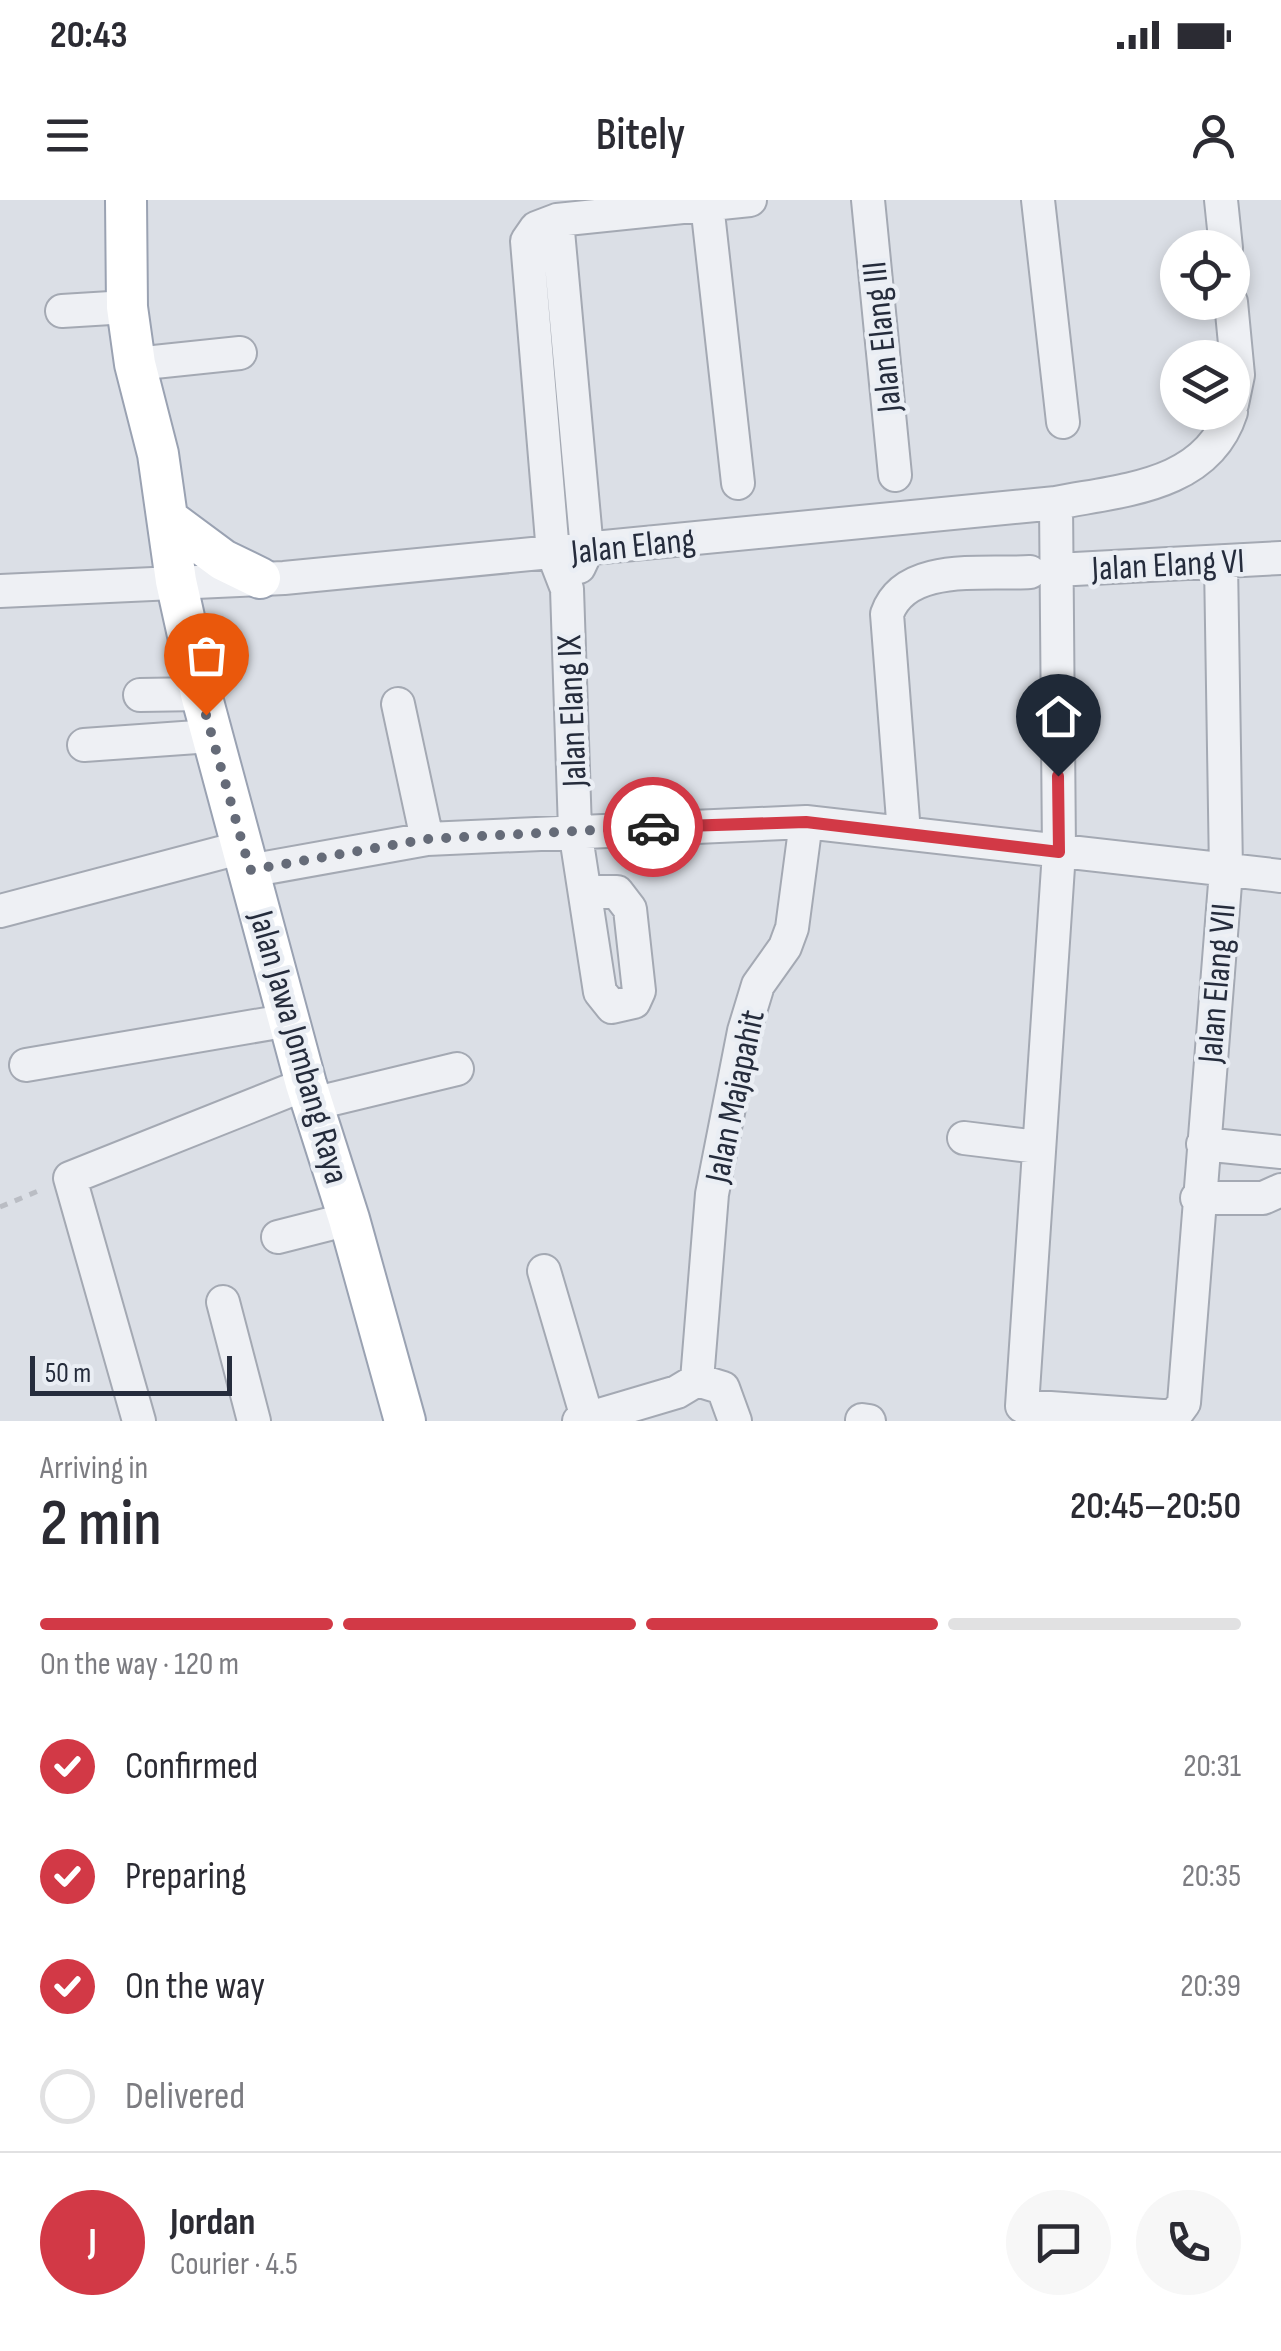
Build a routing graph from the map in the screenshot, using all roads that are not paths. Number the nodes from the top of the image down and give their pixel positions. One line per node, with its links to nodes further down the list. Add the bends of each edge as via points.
1 (126, 200): 9 (main road, Jalan Jawa Jombang Raya)
2 (750, 200): 6 (street)
3 (868, 200): 15 (street, Jalan Elang III)
4 (1038, 200): 13 (street)
5 (1221, 200): 8 (street)
6 (707, 204): 7 (street); 16 (street)
7 (556, 220): 19 (street); 20 (street, Jalan Elang IX, via 536,228 528,241)
8 (1224, 230)
9 (127, 307): 10 (street); 12 (main road, Jalan Jawa Jombang Raya)
10 (62, 311)
11 (240, 353): 12 (street)
12 (135, 364): 18 (main road, Jalan Jawa Jombang Raya)
13 (1063, 422)
14 (1221, 430): 17 (street, Jalan Elang, via 1210,449 1172,480)
15 (895, 475)
16 (738, 483)
17 (1056, 503): 19 (street, Jalan Elang); 23 (street)
18 (169, 520): 24 (main road, via 222,560); 25 (main road, Jalan Jawa Jombang Raya)
19 (587, 550): 20 (street, Jalan Elang); 26 (street, Jalan Elang IX)
20 (552, 553): 24 (street, Jalan Elang); 26 (street, Jalan Elang IX)
21 (1281, 558): 22 (street, Jalan Elang VI)
22 (1222, 563): 23 (street, Jalan Elang VI); 39 (street, Jalan Elang VII)
23 (1043, 571): 35 (street, Jalan Elang VI, via 912,582 892,600); 37 (street)
24 (260, 578): 25 (street, Jalan Elang)
25 (176, 581): 27 (street, Jalan Elang); 28 (main road, Jalan Jawa Jombang Raya)
26 (567, 589): 34 (street, Jalan Elang IX)
27 (0, 592)
28 (201, 694): 29 (street); 31 (main road, Jalan Jawa Jombang Raya)
29 (140, 695)
30 (398, 704): 36 (street)
31 (211, 736): 32 (street); 38 (main road, Jalan Jawa Jombang Raya)
32 (84, 745)
33 (806, 822): 34 (street); 35 (street); 57 (street, Jalan Majapahit, via 792,928 758,984 719,1158)
34 (575, 830): 36 (street); 41 (street, Jalan Elang IX)
35 (904, 833): 37 (street)
36 (427, 839): 38 (street)
37 (1059, 852): 39 (street); 49 (street)
38 (246, 859): 42 (street); 43 (main road, Jalan Jawa Jombang Raya)
39 (1226, 870): 40 (street); 48 (street, Jalan Elang VII)
40 (1281, 876)
41 (587, 892)
42 (0, 911)
43 (290, 1020): 44 (street); 46 (main road, Jalan Jawa Jombang Raya)
44 (26, 1065)
45 (457, 1069): 46 (street)
46 (309, 1094): 53 (main road, Jalan Jawa Jombang Raya); 60 (street, via 70,1178)
47 (964, 1138): 49 (street)
48 (1202, 1144): 50 (street); 52 (street, Jalan Elang VII)
49 (1038, 1146): 58 (street)
50 (1281, 1152)
51 (1281, 1190): 52 (street, via 1264,1198)
52 (1197, 1198): 58 (street, Jalan Elang VII, via 1184,1402 1176,1414)
53 (349, 1219): 54 (street); 62 (main road, Jalan Jawa Jombang Raya)
54 (278, 1236)
55 (544, 1272): 59 (street)
56 (223, 1302): 61 (street)
57 (697, 1380): 59 (street); 63 (street, via 723,1388)
58 (1017, 1413)
59 (585, 1420)
60 (139, 1421)
61 (254, 1421)
62 (405, 1421)
63 (734, 1421)

